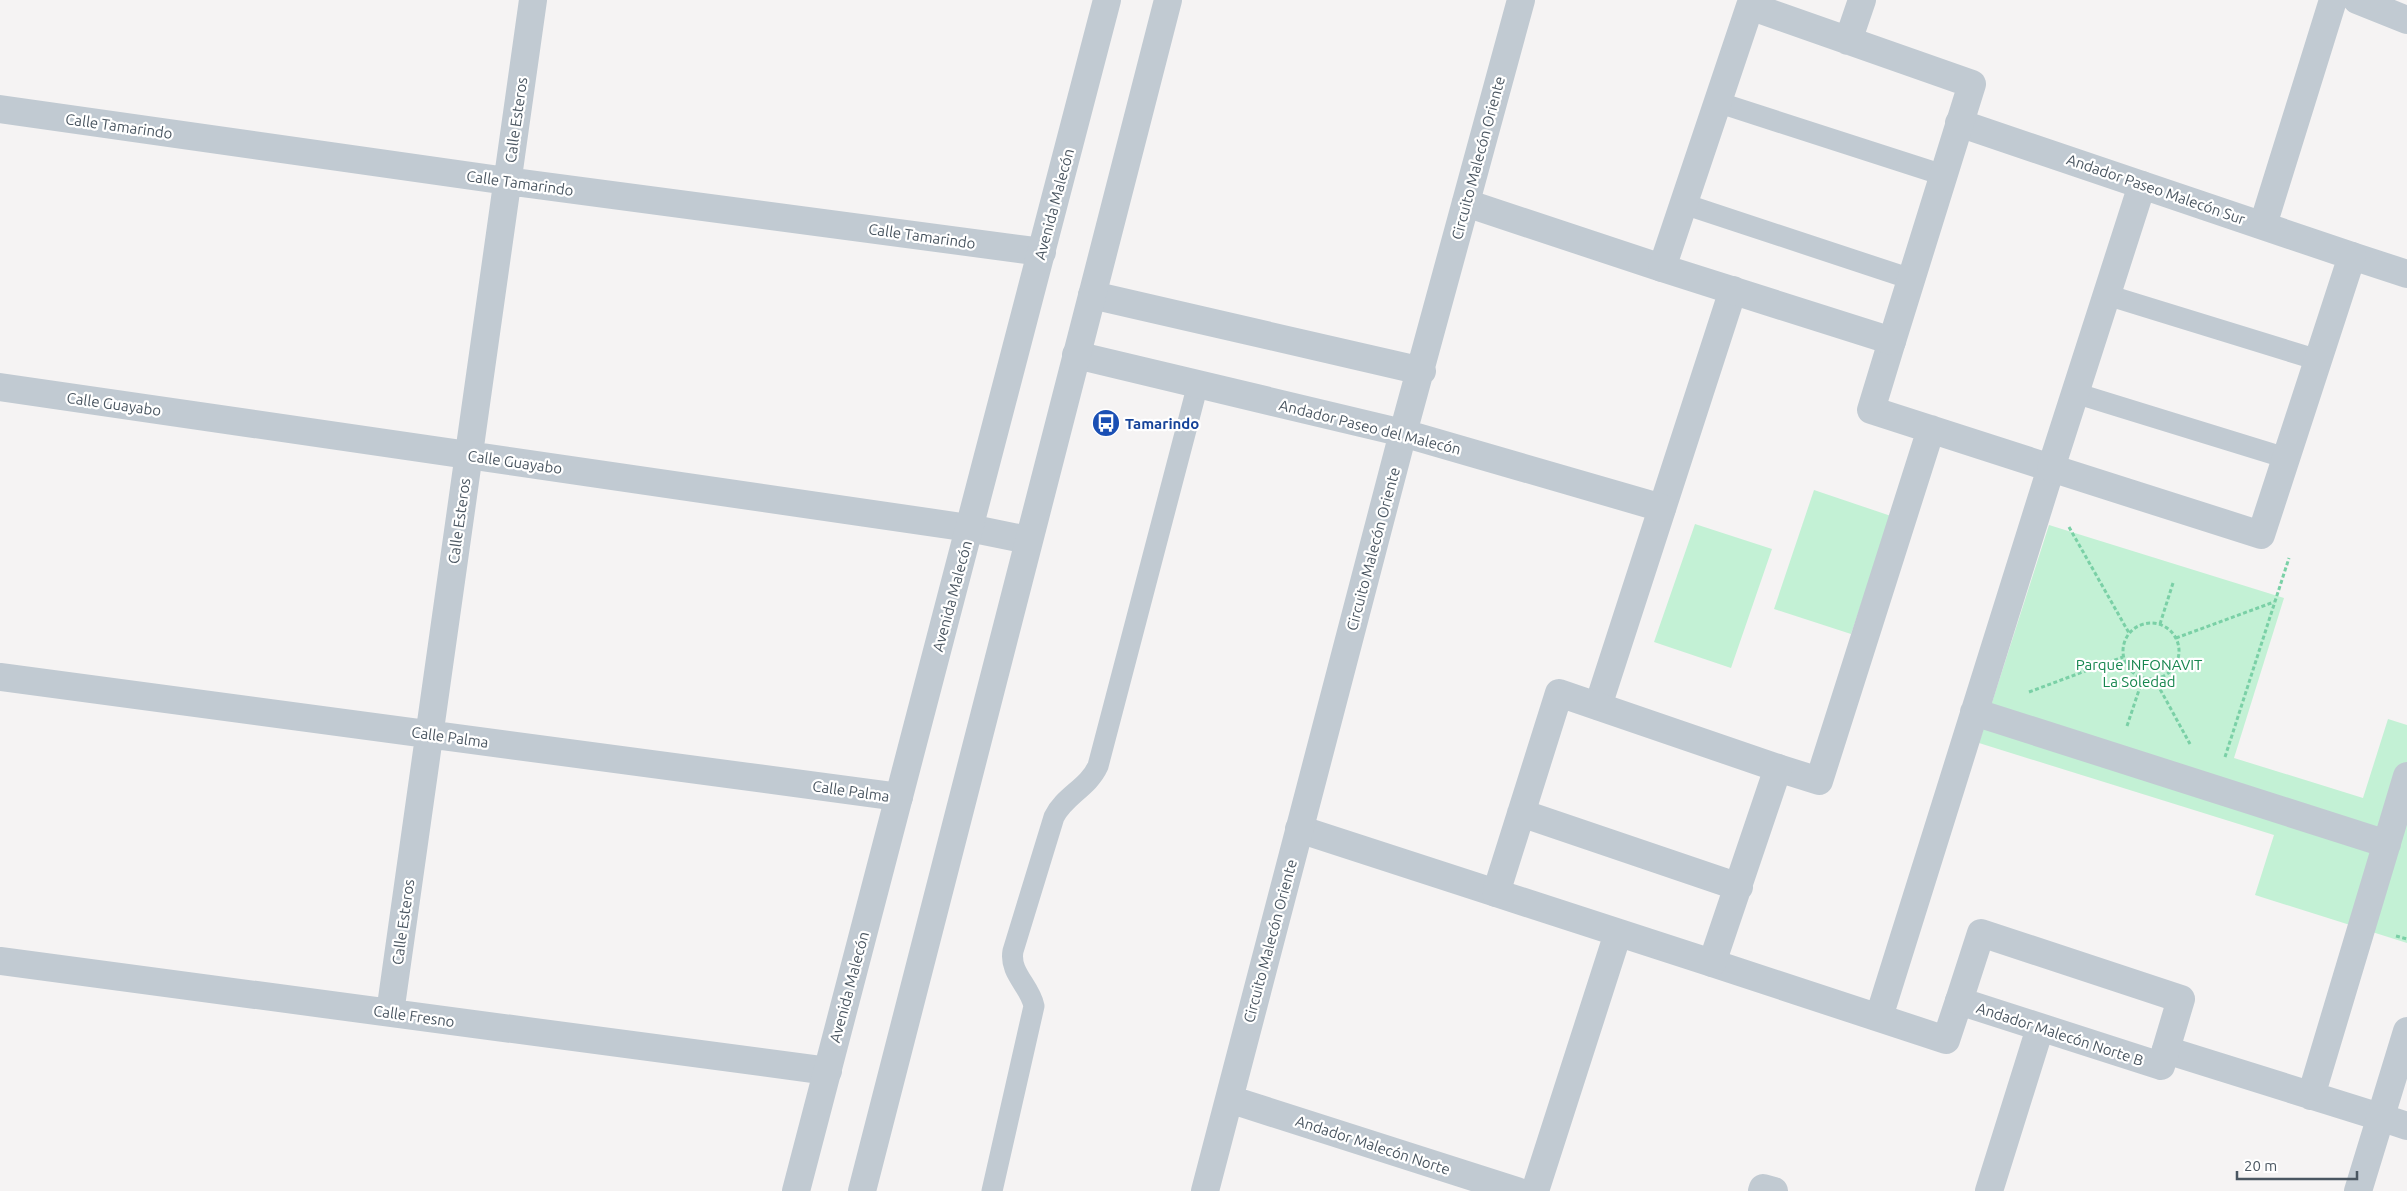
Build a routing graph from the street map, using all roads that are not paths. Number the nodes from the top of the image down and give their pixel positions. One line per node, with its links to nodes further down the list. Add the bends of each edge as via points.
1 (533, 0): 15 (street, Calle Esteros)
2 (1107, 0): 20 (street, Avenida Malecón)
3 (1168, 0): 26 (street)
4 (1521, 0): 17 (street, Circuito Malecón Oriente)
5 (1862, 0): 10 (street)
6 (2333, 0): 19 (street)
7 (2356, 0): 9 (street)
8 (1742, 3): 10 (street); 11 (street)
9 (2407, 20)
10 (1848, 41): 13 (street, via 1972,84)
11 (1717, 102): 14 (lane); 18 (street)
12 (0, 109): 15 (street, Calle Tamarindo)
13 (1960, 123): 14 (street); 16 (street, Andador Paseo Malecón Sur)
14 (1943, 176): 24 (street)
15 (507, 181): 20 (street, Calle Tamarindo); 37 (street, Calle Esteros)
16 (2142, 185): 19 (street, Andador Paseo Malecón Sur); 27 (street)
17 (1466, 203): 22 (street); 31 (street, Circuito Malecón Oriente)
18 (1684, 204): 22 (street); 24 (lane)
19 (2263, 225): 21 (street, Andador Paseo Malecón Sur)
20 (1042, 252): 41 (street, Avenida Malecón)
21 (2352, 256): 23 (street, Andador Paseo Malecón Sur); 30 (street)
22 (1662, 268): 25 (street)
23 (2407, 274)
24 (1911, 279): 28 (street)
25 (1733, 290): 28 (street); 40 (street)
26 (1092, 295): 29 (street); 31 (street)
27 (2107, 295): 30 (lane); 34 (street)
28 (1892, 341): 35 (street, via 1871,410)
29 (1076, 354): 32 (street, Andador Paseo del Malecón); 42 (street)
30 (2318, 360): 38 (street)
31 (1422, 371): 36 (street, Circuito Malecón Oriente)
32 (1198, 384): 36 (street, Andador Paseo del Malecón); 71 (lane, via 1098,766 1091,779 1060,805 1054,817 1014,951 1013,968 1033,998 1034,1006)
33 (0, 387): 37 (street, Calle Guayabo)
34 (2075, 393): 38 (lane); 39 (street)
35 (1931, 429): 39 (street); 47 (street, via 1819,781)
36 (1403, 434): 40 (street, Andador Paseo del Malecón); 51 (street, Circuito Malecón Oriente)
37 (468, 456): 41 (street, Calle Guayabo); 46 (street, Calle Esteros)
38 (2286, 458): 39 (street, via 2261,535)
39 (2051, 468): 45 (street)
40 (1662, 508): 44 (street)
41 (969, 528): 42 (street, Calle Guayabo); 49 (street, Avenida Malecón)
42 (1028, 540): 70 (street)
43 (0, 678): 46 (street, Calle Palma)
44 (1598, 706): 47 (street); 50 (street, via 1558,693)
45 (1974, 712): 52 (street); 60 (street)
46 (429, 734): 49 (street, Calle Palma); 59 (street, Calle Esteros)
47 (1778, 768): 53 (street)
48 (2407, 776): 52 (street)
49 (899, 797): 64 (street, Avenida Malecón)
50 (1521, 813): 53 (street); 54 (street)
51 (1299, 829): 54 (street); 66 (street, Circuito Malecón Oriente)
52 (2387, 844): 65 (street)
53 (1738, 888): 57 (street)
54 (1496, 893): 55 (street)
55 (1618, 933): 57 (street); 74 (street)
56 (0, 961): 59 (street, Calle Fresno)
57 (1712, 963): 60 (street)
58 (1959, 1001): 60 (street, via 1946,1040); 61 (street, Andador Malecón Norte B); 63 (street, via 1981,933 2182,999)
59 (390, 1013): 64 (street, Calle Fresno)
60 (1879, 1017)
61 (2040, 1028): 63 (street, Andador Malecón Norte B); 77 (street)
62 (2407, 1031): 67 (street)
63 (2164, 1058): 65 (street, Andador Malecón Norte B)
64 (828, 1071): 69 (street, Avenida Malecón)
65 (2311, 1096): 67 (street, Andador Malecón Norte B)
66 (1229, 1099): 72 (street, Circuito Malecón Oriente); 73 (street, Andador Malecón Norte)
67 (2380, 1118): 68 (street, Andador Malecón Norte B); 78 (street)
68 (2407, 1126)
69 (796, 1191)
70 (862, 1191)
71 (992, 1191)
72 (1205, 1191)
73 (1516, 1191)
74 (1535, 1191)
75 (1762, 1191): 76 (street, via 1763,1188)
76 (1774, 1191)
77 (1989, 1191)
78 (2358, 1191)

